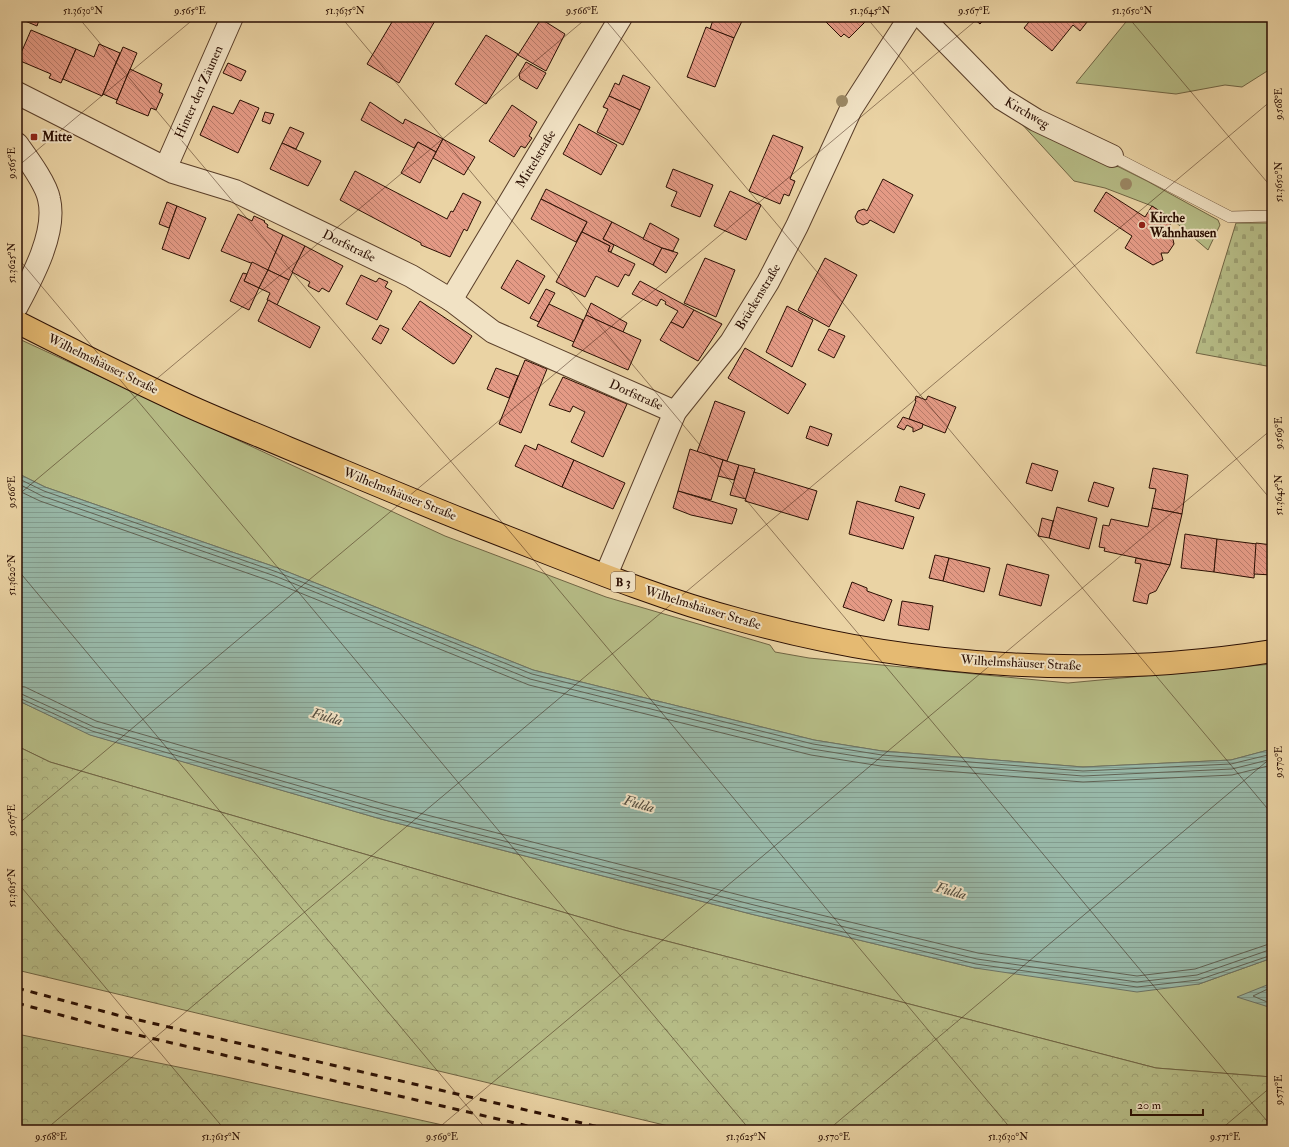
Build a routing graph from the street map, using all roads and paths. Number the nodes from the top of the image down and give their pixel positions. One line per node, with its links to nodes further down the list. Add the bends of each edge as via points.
1 (232, 17): 8 (street, Hinter den Zäunen)
2 (621, 17): 10 (street, Mittelstraße)
3 (910, 17): 13 (street, Brückenstraße, via 851,109 771,277 731,342)
4 (922, 17): 7 (street, Kirchweg, via 1002,99 1036,120)
5 (17, 93): 8 (street, Dorfstraße)
6 (17, 144): 11 (street, via 49,199 51,225 32,279)
7 (1112, 156): 9 (lane, via 1230,217)
8 (166, 167): 10 (street, Dorfstraße, via 173,172 235,191 411,276)
9 (1272, 216)
10 (451, 300): 13 (street, Dorfstraße, via 493,332)
11 (17, 306)
12 (17, 322): 14 (main road, Wilhelmshäuser Straße / B 3, via 181,402 422,504)
13 (675, 412): 14 (street, Brückenstraße)
14 (606, 575): 15 (main road, Wilhelmshäuser Straße / B 3, via 738,620 797,635 906,654 979,662 1085,667 1173,663)
15 (1272, 651)

